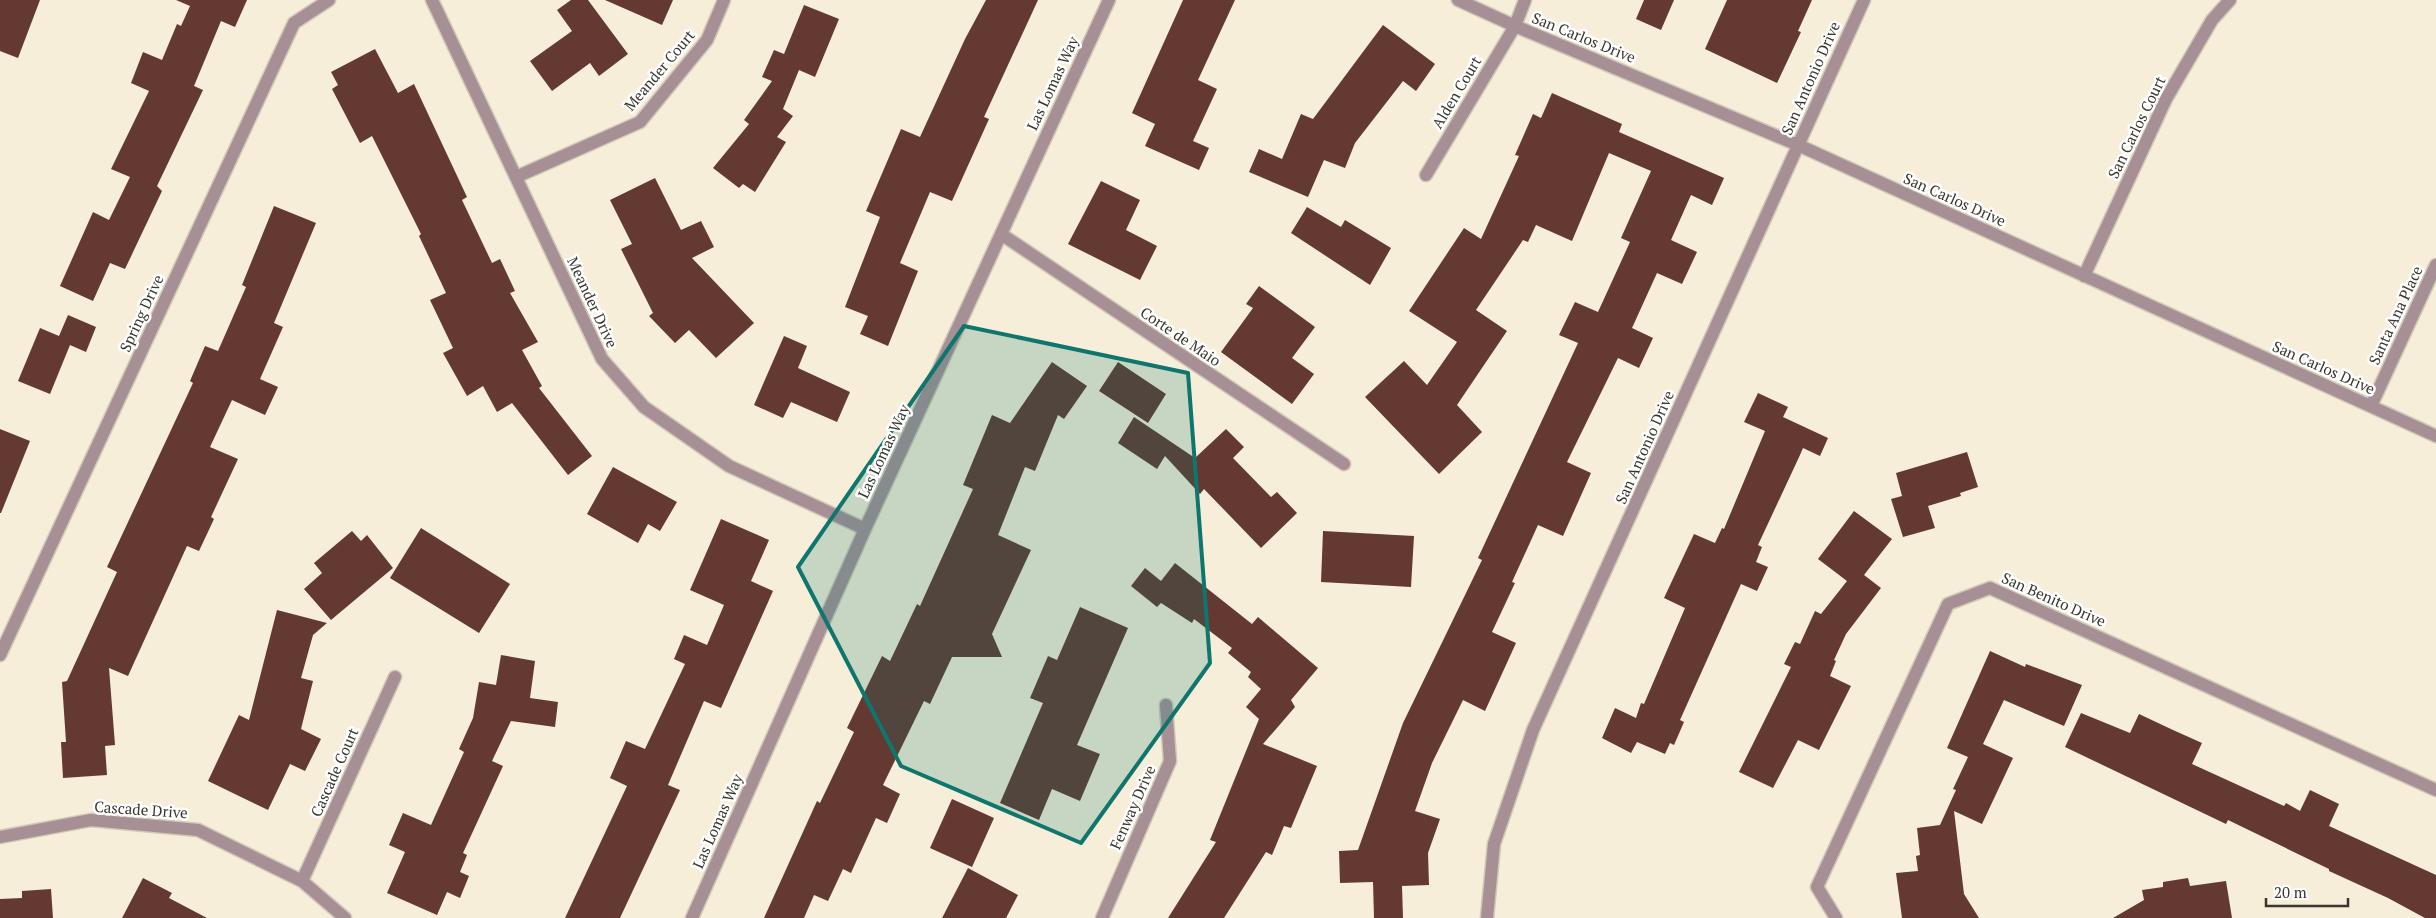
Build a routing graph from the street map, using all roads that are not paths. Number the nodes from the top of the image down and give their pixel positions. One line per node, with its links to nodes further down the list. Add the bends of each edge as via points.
1 (329, 0): 20 (street, Spring Drive, via 294,23)
2 (432, 0): 12 (street, Meander Drive)
3 (724, 0): 12 (street, Meander Court, via 707,40 640,122)
4 (1109, 0): 13 (street, Las Lomas Way)
5 (1458, 0): 9 (street, San Carlos Drive)
6 (1525, 0): 9 (street, Alden Court)
7 (1864, 0): 10 (street, San Antonio Drive)
8 (2230, 0): 15 (street, San Carlos Court, via 2212,20 2166,99)
9 (1515, 26): 10 (street, San Carlos Drive); 11 (street, Alden Court)
10 (1798, 145): 15 (street, San Carlos Drive); 29 (street, San Antonio Drive, via 1533,730 1494,844)
11 (1426, 175)
12 (516, 177): 19 (street, Meander Drive, via 602,359 644,407 729,466)
13 (1001, 234): 18 (street, Corte de Maio); 19 (street, Las Lomas Way)
14 (2436, 266): 16 (street, Santa Ana Place)
15 (2084, 276): 16 (street, San Carlos Drive)
16 (2371, 406): 17 (street, San Carlos Drive)
17 (2436, 436)
18 (1344, 464)
19 (865, 529): 27 (street, Las Lomas Way)
20 (0, 655)
21 (395, 677): 25 (street, Cascade Court)
22 (1166, 706): 28 (street, Fenway Drive, via 1170,761)
23 (2436, 790): 30 (street, San Benito Drive, via 1990,588 1948,604 1944,612 1816,887)
24 (0, 837): 25 (street, Cascade Drive, via 91,820 198,830)
25 (302, 881): 26 (street, Cascade Drive)
26 (345, 918)
27 (692, 918)
28 (1102, 918)
29 (1487, 918)
30 (1836, 918)

